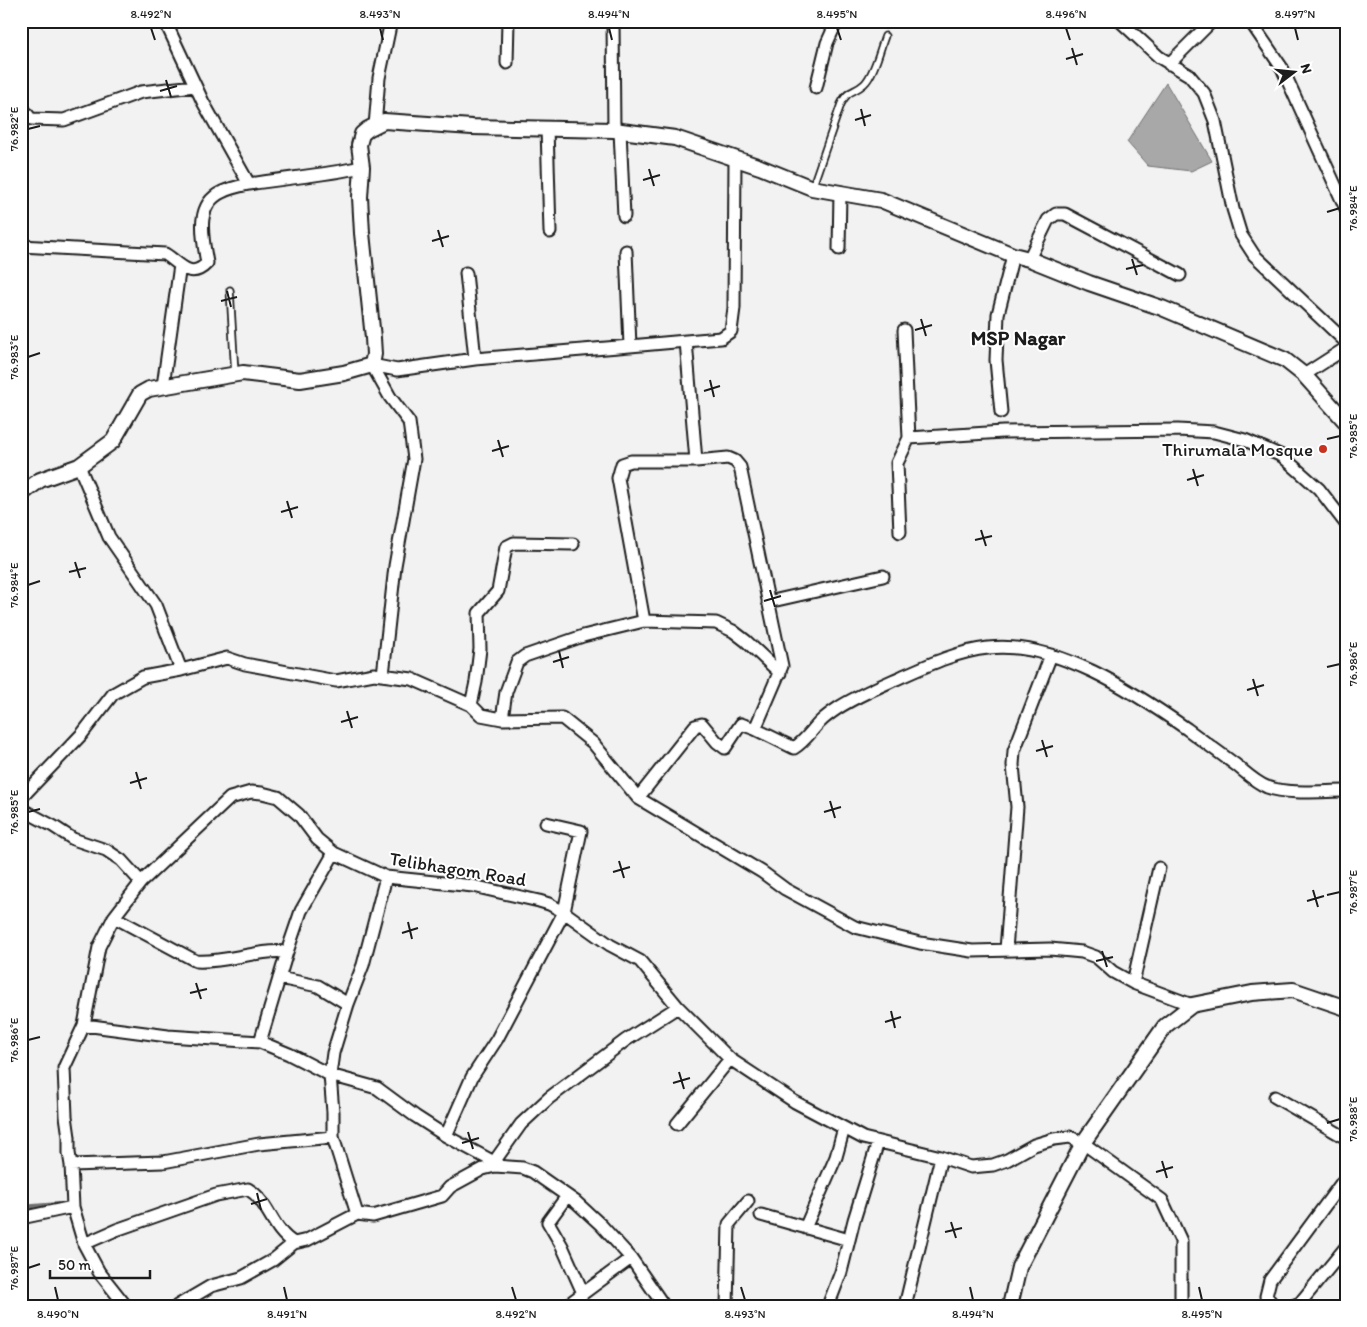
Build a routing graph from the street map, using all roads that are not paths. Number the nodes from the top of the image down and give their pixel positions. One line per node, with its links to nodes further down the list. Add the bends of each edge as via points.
1 (165, 21): 12 (street)
2 (391, 21): 15 (street, via 379,78)
3 (508, 21): 10 (street)
4 (614, 21): 17 (street)
5 (837, 21): 13 (street, via 826,43)
6 (1120, 21): 11 (street)
7 (1212, 21): 11 (street)
8 (1250, 21): 23 (street, via 1282,68)
9 (885, 36): 21 (lane, via 865,84 846,94 841,104)
10 (507, 63)
11 (1169, 64): 37 (street, via 1190,75 1207,100 1215,121 1241,235 1254,255)
12 (195, 86): 14 (street, via 141,92 64,120 31,119); 20 (street)
13 (816, 88)
14 (21, 106)
15 (375, 126): 16 (street, via 384,121); 19 (street, via 362,134 359,145)
16 (547, 128): 17 (street); 25 (street)
17 (617, 130): 18 (street, via 675,138); 24 (street)
18 (735, 158): 21 (street); 36 (street, via 731,331 721,338)
19 (362, 167): 20 (street); 41 (street, via 360,197 373,338)
20 (249, 184): 31 (street, via 221,192 203,214 202,233 207,264 193,271)
21 (812, 188): 22 (street)
22 (840, 193): 27 (street); 29 (street, via 880,200)
23 (1346, 209)
24 (624, 216)
25 (550, 232)
26 (21, 246): 31 (street, via 166,254)
27 (839, 249)
28 (626, 251): 38 (street)
29 (1013, 255): 30 (street); 45 (street, via 998,314 996,360)
30 (1029, 259): 33 (street, via 1048,220 1056,214 1064,214); 43 (street, via 1235,338 1285,360)
31 (180, 265): 44 (street)
32 (466, 273): 40 (street)
33 (1180, 275)
34 (230, 290): 42 (lane)
35 (904, 330): 47 (street)
36 (686, 341): 38 (street); 48 (street)
37 (1346, 342)
38 (630, 346): 40 (street)
39 (1346, 348): 43 (street)
40 (476, 359): 41 (street, via 397,370)
41 (372, 365): 42 (street, via 300,380); 60 (street, via 409,422 414,460 395,566)
42 (235, 374): 44 (street)
43 (1304, 375): 46 (street)
44 (163, 386): 49 (street, via 140,394 113,441)
45 (1001, 412)
46 (1346, 422)
47 (909, 438): 51 (street, via 1003,432 1214,432 1245,440 1282,456 1319,489); 52 (street, via 897,462)
48 (696, 461): 55 (street, via 728,458 740,467); 56 (street, via 632,461 622,464 618,478)
49 (80, 466): 50 (street, via 40,480); 58 (street, via 109,537 156,605)
50 (21, 494)
51 (1346, 524)
52 (900, 532)
53 (573, 544): 61 (street, via 514,543 506,547 498,591 479,613 480,649)
54 (884, 576): 55 (street)
55 (768, 602): 59 (street, via 782,666)
56 (644, 621): 59 (street, via 716,623 746,641); 62 (street, via 583,636 525,656 517,662 506,692)
57 (1052, 655): 63 (street, via 1016,648 990,648 968,651 930,664 838,708 794,748); 64 (street, via 1101,674 1180,724 1267,787 1285,791); 75 (street, via 1014,751 1017,807)
58 (182, 670): 60 (street, via 227,658 336,681); 65 (street, via 142,677 113,694 82,734)
59 (780, 673): 63 (street)
60 (383, 675): 61 (street, via 412,680)
61 (471, 705): 62 (street, via 481,715)
62 (502, 719): 66 (street, via 562,718 593,743)
63 (755, 729): 66 (street, via 741,724 724,748 702,724 695,726)
64 (1346, 792)
65 (21, 798)
66 (638, 798): 75 (street, via 785,889 855,927 920,943 972,951)
67 (21, 810): 72 (street, via 72,838 106,850 121,860)
68 (546, 824): 73 (street, via 581,831)
69 (334, 853): 71 (street, Telibhagom Road); 72 (street, Telibhagom Road, via 278,797 250,792 230,798); 76 (street, via 301,911)
70 (1159, 868): 78 (street)
71 (386, 877): 73 (street, Telibhagom Road, via 474,886 538,901); 79 (street, via 363,965)
72 (141, 882): 74 (street, Telibhagom Road)
73 (564, 912): 81 (street, Telibhagom Road, via 610,945 640,961); 90 (street, via 497,1039 472,1077)
74 (114, 917): 76 (street, via 196,961); 83 (street, Telibhagom Road, via 99,947)
75 (1006, 950): 78 (street, via 1082,952 1096,957)
76 (287, 952): 77 (street)
77 (280, 978): 79 (street, via 318,986); 84 (street)
78 (1133, 983): 80 (street)
79 (348, 1004): 86 (street)
80 (1192, 1006): 82 (street, via 1252,992 1293,990); 94 (street, via 1165,1026)
81 (678, 1007): 85 (street, Telibhagom Road); 96 (street, via 626,1040 548,1098 521,1124)
82 (1346, 1008)
83 (84, 1025): 84 (street, via 168,1036); 97 (street, Telibhagom Road, via 64,1068)
84 (260, 1042): 86 (street)
85 (730, 1059): 88 (street); 89 (street, Telibhagom Road, via 795,1102)
86 (330, 1075): 90 (street, via 377,1088); 91 (street)
87 (1275, 1097): 92 (street)
88 (677, 1124)
89 (844, 1128): 93 (street, Telibhagom Road); 105 (street, via 836,1157)
90 (446, 1136): 96 (street)
91 (333, 1137): 97 (street, via 259,1144 163,1162); 102 (street)
92 (1346, 1138)
93 (878, 1142): 95 (street, Telibhagom Road); 106 (street)
94 (1083, 1143): 95 (street, Telibhagom Road, via 1070,1137 1054,1139 993,1165 971,1168); 119 (street, via 1019,1267); 120 (street, via 1162,1200 1181,1241)
95 (941, 1157): 118 (street)
96 (494, 1164): 99 (street, via 524,1168); 102 (street, via 456,1183 442,1196 373,1216)
97 (71, 1165): 101 (street, Telibhagom Road)
98 (1346, 1177): 121 (street, via 1270,1280 1266,1296)
99 (567, 1196): 110 (street, via 601,1225); 111 (street, via 548,1222)
100 (748, 1201): 116 (street, via 729,1224)
101 (73, 1207): 104 (street); 108 (street, Telibhagom Road)
102 (357, 1214): 107 (street, via 307,1240)
103 (760, 1215): 105 (street)
104 (21, 1218)
105 (805, 1228): 106 (street)
106 (849, 1240): 117 (street)
107 (294, 1242): 108 (street, via 283,1235 258,1195 248,1189 216,1195); 113 (street, via 273,1260 241,1278 212,1286)
108 (84, 1244): 112 (street, Telibhagom Road, via 99,1272)
109 (1346, 1247): 122 (street, via 1300,1303)
110 (631, 1258): 111 (street); 115 (street)
111 (583, 1293): 114 (street)
112 (126, 1306)
113 (177, 1306)
114 (566, 1306)
115 (664, 1306)
116 (727, 1306)
117 (828, 1306)
118 (905, 1306)
119 (1010, 1306)
120 (1181, 1306)
121 (1274, 1306)
122 (1293, 1306)

